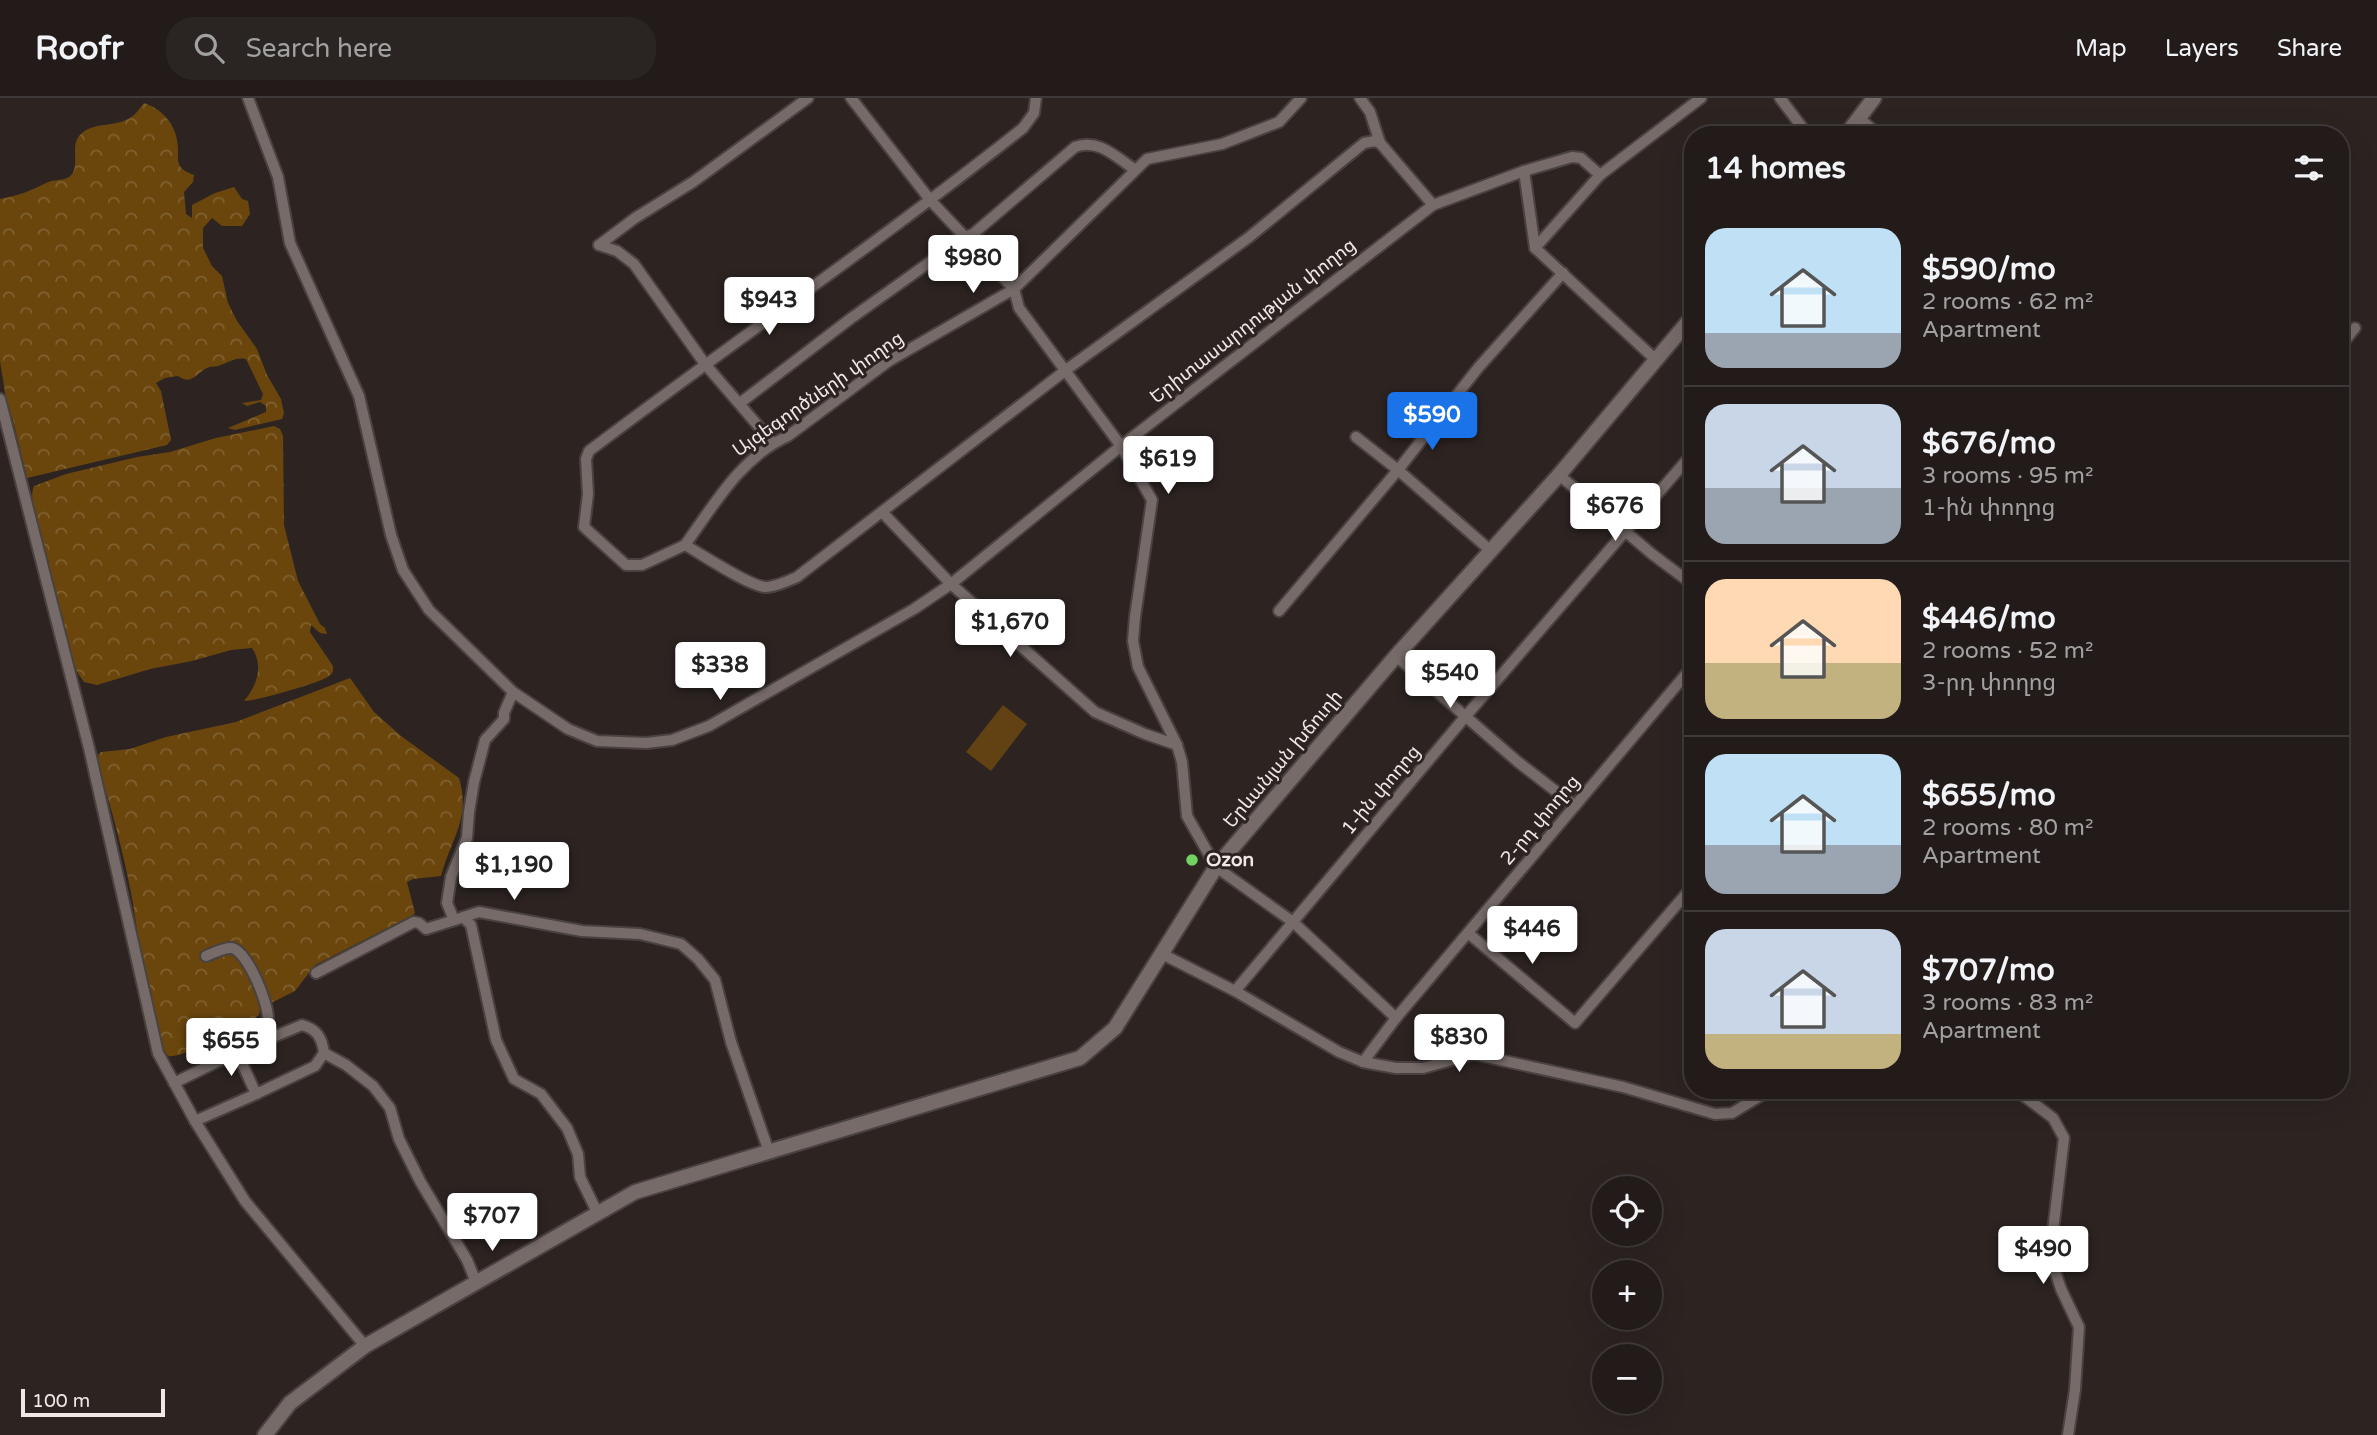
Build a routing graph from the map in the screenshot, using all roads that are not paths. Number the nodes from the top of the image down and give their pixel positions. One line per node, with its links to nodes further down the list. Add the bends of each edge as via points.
1 (248, 98): 47 (street, Երիտասարդության փողոց, via 278,177 290,243 359,396 403,570 429,610)
2 (808, 98): 28 (street, via 599,245 634,264)
3 (851, 98): 18 (street)
4 (1036, 98): 18 (street, via 1034,113 1023,128)
5 (1301, 98): 15 (street, Այգեգործների փողոց, via 1279,122 1222,144 1147,159)
6 (1360, 98): 14 (street)
7 (1702, 98): 17 (street)
8 (1780, 98): 11 (street)
9 (1874, 98): 10 (main road)
10 (1859, 118): 12 (main road); 13 (street)
11 (1801, 126)
12 (1853, 126)
13 (1868, 126)
14 (1380, 143): 19 (street); 29 (street, via 1364,143 1248,238)
15 (1134, 169): 20 (street, via 1100,146 1082,145); 23 (street, Այգեգործների փողոց)
16 (1524, 171): 17 (street, Երիտասարդության փողոց, via 1572,157 1581,158); 19 (street, Երիտասարդության փողոց); 21 (street)
17 (1600, 175): 21 (street)
18 (931, 201): 20 (street); 28 (street)
19 (1433, 205): 34 (street, Երիտասարդության փողոց)
20 (965, 237): 23 (street); 31 (street)
21 (1535, 248): 22 (street)
22 (1563, 273): 27 (street); 36 (street, via 1478,368)
23 (1014, 289): 29 (street, via 1019,308); 33 (street, Այգեգործների փողոց, via 889,361)
24 (1684, 327): 27 (main road, Երևանյան խճուղի)
25 (2356, 328): 26 (street)
26 (2349, 336)
27 (1656, 360): 37 (main road, Երևանյան խճուղի)
28 (705, 364): 31 (street); 40 (street, via 589,451 586,459 588,494 583,527 626,565 642,565)
29 (1066, 370): 34 (street); 38 (street)
30 (0, 399): 65 (street, via 89,748 158,1052)
31 (740, 403): 33 (street)
32 (1356, 438): 36 (street)
33 (773, 443): 40 (street, Այգեգործների փողոց, via 738,472)
34 (1121, 446): 43 (street, Երիտասարդության փողոց); 49 (street, via 1152,500 1133,641 1138,667)
35 (1684, 463): 39 (street, 1-ին փողոց)
36 (1398, 470): 41 (street); 44 (street)
37 (1559, 475): 39 (street); 41 (main road, Երևանյան խճուղի)
38 (882, 512): 40 (street, via 797,577 766,587); 43 (street)
39 (1625, 530): 42 (street); 48 (street, 1-ին փողոց)
40 (685, 545)
41 (1490, 550): 45 (main road, Երևանյան խճուղի)
42 (1684, 578)
43 (951, 584): 47 (street, Երիտասարդության փողոց, via 709,726 672,740 646,744 597,741 568,729); 49 (street, via 1095,712)
44 (1279, 611)
45 (1396, 656): 48 (street); 51 (main road, Երևանյան խճուղի)
46 (1684, 677): 50 (street, 2-րդ փողոց)
47 (513, 692): 53 (street, via 504,719 485,740 470,802 467,838 451,877 447,902)
48 (1465, 717): 50 (street); 54 (street, 1-ին փողոց)
49 (1177, 745): 51 (street, via 1187,816)
50 (1575, 806): 55 (street, 2-րդ փողոց)
51 (1216, 867): 54 (street); 56 (main road, Երևանյան խճուղի)
52 (1684, 896): 55 (street, via 1575,1023)
53 (459, 918): 58 (street, via 426,929 414,922); 70 (street, via 479,912 681,944 715,980); 71 (street, via 471,925 496,1040 514,1079 541,1094 568,1128 582,1181)
54 (1293, 922): 59 (street, 1-ին փողոց); 60 (street)
55 (1468, 933): 60 (street, 2-րդ փողոց)
56 (1162, 954): 59 (street); 70 (main road, Երևանյան խճուղի, via 1115,1028 1080,1058)
57 (206, 956): 61 (street, via 228,947 249,964 268,1019)
58 (316, 973)
59 (1236, 991): 64 (street)
60 (1396, 1018): 64 (street, 2-րդ փողոց)
61 (262, 1041): 62 (street); 63 (street, via 302,1025 316,1031)
62 (237, 1052): 65 (street); 66 (street)
63 (324, 1053): 66 (street, via 316,1066); 72 (street, via 373,1086 390,1108 399,1139)
64 (1363, 1062): 67 (street, via 1423,1068 1473,1054 1623,1087 1714,1114 1732,1113)
65 (174, 1083): 69 (street)
66 (256, 1094): 69 (street)
67 (1755, 1099)
68 (2028, 1099): 75 (street, via 2053,1118 2063,1138 2050,1256 2079,1327)
69 (195, 1121): 73 (street, via 245,1201)
70 (769, 1152): 71 (main road, Երևանյան խճուղի, via 635,1192)
71 (597, 1212): 72 (main road, Երևանյան խճուղի)
72 (476, 1282): 73 (main road, Երևանյան խճուղի)
73 (365, 1346): 74 (main road, Երևանյան խճուղի, via 290,1404)
74 (265, 1435)
75 (2068, 1435)

